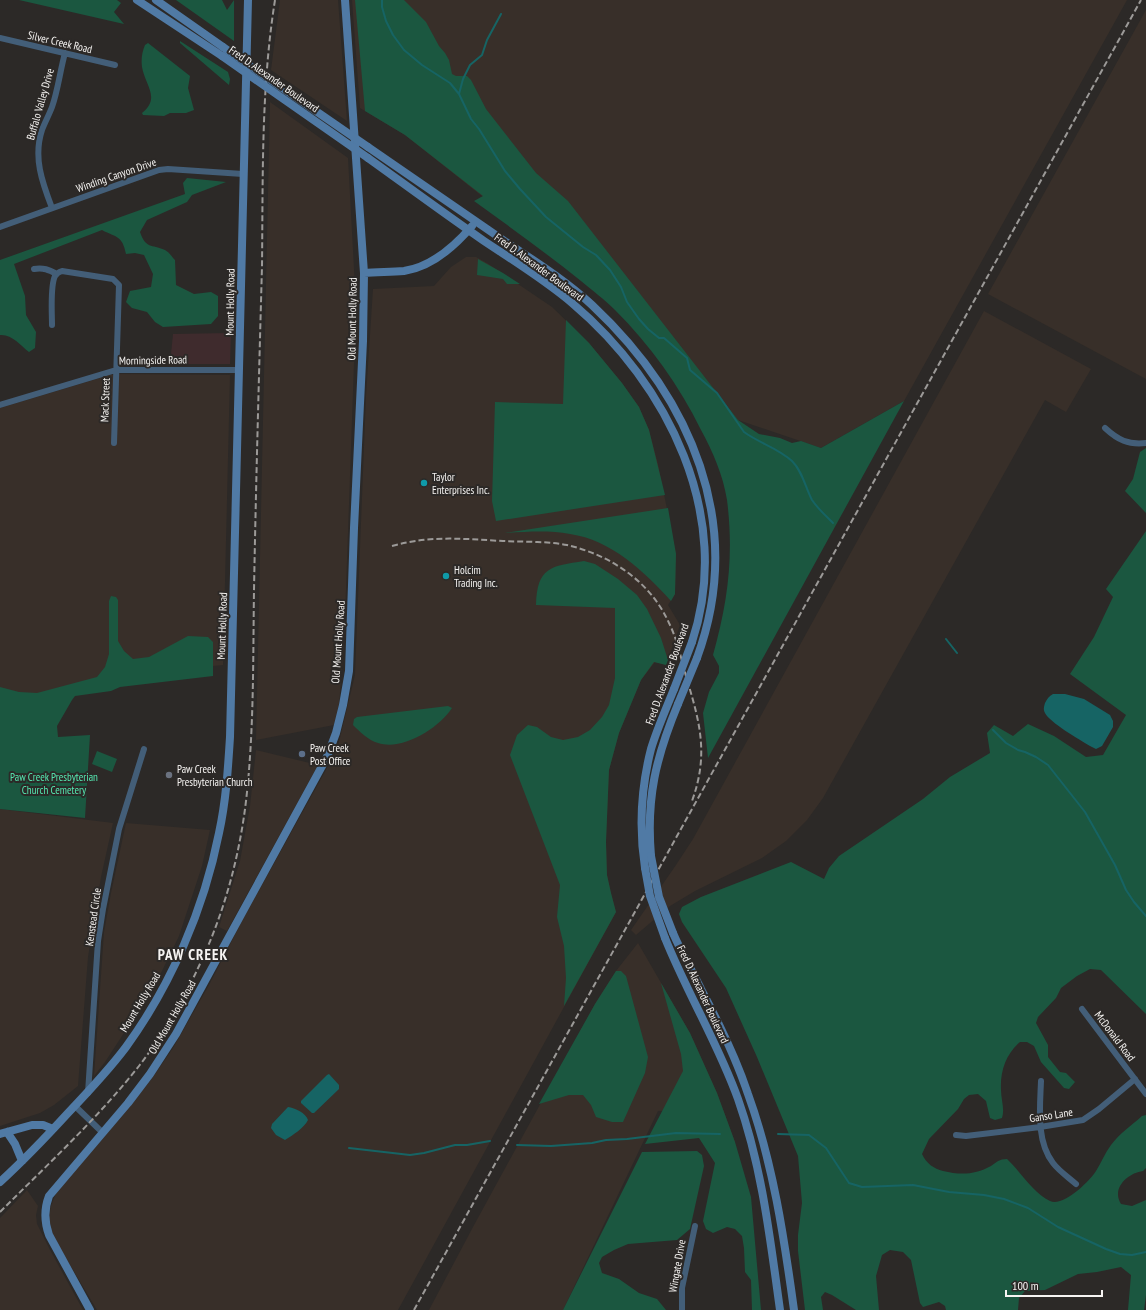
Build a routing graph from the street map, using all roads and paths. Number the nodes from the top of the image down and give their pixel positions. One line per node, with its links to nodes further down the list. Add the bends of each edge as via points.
1 (137, 0): 12 (main road, Fred D. Alexander Boulevard, bridge, via 222,56)
2 (156, 0): 10 (main road, Fred D. Alexander Boulevard, bridge)
3 (248, 0): 8 (main road, Mount Holly Road)
4 (344, 0): 14 (main road, Old Mount Holly Road)
5 (0, 38): 6 (street, Silver Creek Road)
6 (65, 53): 7 (street, Silver Creek Road); 9 (street, Buffalo Valley Drive, via 38,148 42,180)
7 (115, 65)
8 (244, 174): 9 (street, Winding Canyon Drive, via 159,170); 18 (main road, Mount Holly Road)
9 (52, 208): 11 (street, Winding Canyon Drive)
10 (476, 221): 12 (main road); 42 (main road, Fred D. Alexander Boulevard, bridge, via 562,281 590,304 640,358 683,426 706,486 713,523 714,582 707,623 662,744 654,777 650,814 652,856 659,897 673,933 728,1044 754,1112 770,1170)
11 (0, 227)
12 (468, 230): 14 (main road, via 448,250 420,267 403,271); 41 (main road, Fred D. Alexander Boulevard, bridge, via 572,303 619,350 644,382 670,425 688,466 696,493 702,525 704,575 699,618 655,737 646,776 641,834 650,896 665,938 720,1054 748,1128 766,1208)
13 (34, 269): 15 (street, via 40,268)
14 (364, 273): 33 (main road, Old Mount Holly Road, via 350,660 336,733 325,762 176,1034 150,1074)
15 (57, 274): 16 (street, via 53,284); 17 (street, Mack Street, via 62,271 113,279 118,284)
16 (52, 325)
17 (116, 370): 18 (street, Morningside Road); 19 (street, Morningside Road); 21 (street, Mack Street)
18 (239, 370): 27 (main road, Mount Holly Road, via 230,737 220,832 196,913 180,953 149,1012 126,1046)
19 (0, 405)
20 (1105, 428): 22 (street, via 1121,441 1132,444)
21 (114, 443)
22 (1146, 443)
23 (144, 749): 27 (street, Kenstead Circle, via 119,828 102,910)
24 (1082, 1009): 25 (street, McDonald Road)
25 (1135, 1079): 28 (street, McDonald Road); 30 (street, Ganso Lane, via 1083,1120)
26 (1041, 1082): 30 (street)
27 (88, 1093): 29 (main road, Mount Holly Road)
28 (1146, 1094)
29 (75, 1106): 31 (main road, Mount Holly Road); 33 (street)
30 (1040, 1127): 34 (street, Ganso Lane); 37 (street, via 1052,1162)
31 (53, 1129): 32 (main road, via 39,1124); 35 (main road, Mount Holly Road)
32 (3, 1133): 35 (main road, via 15,1144)
33 (103, 1133): 39 (main road, Old Mount Holly Road, via 54,1189 45,1212 49,1235)
34 (956, 1136)
35 (22, 1161): 36 (main road, Mount Holly Road)
36 (0, 1182)
37 (1076, 1184)
38 (695, 1226): 40 (street, Wingate Drive, via 682,1288)
39 (90, 1310)
40 (682, 1310)
41 (780, 1310)
42 (794, 1310)

